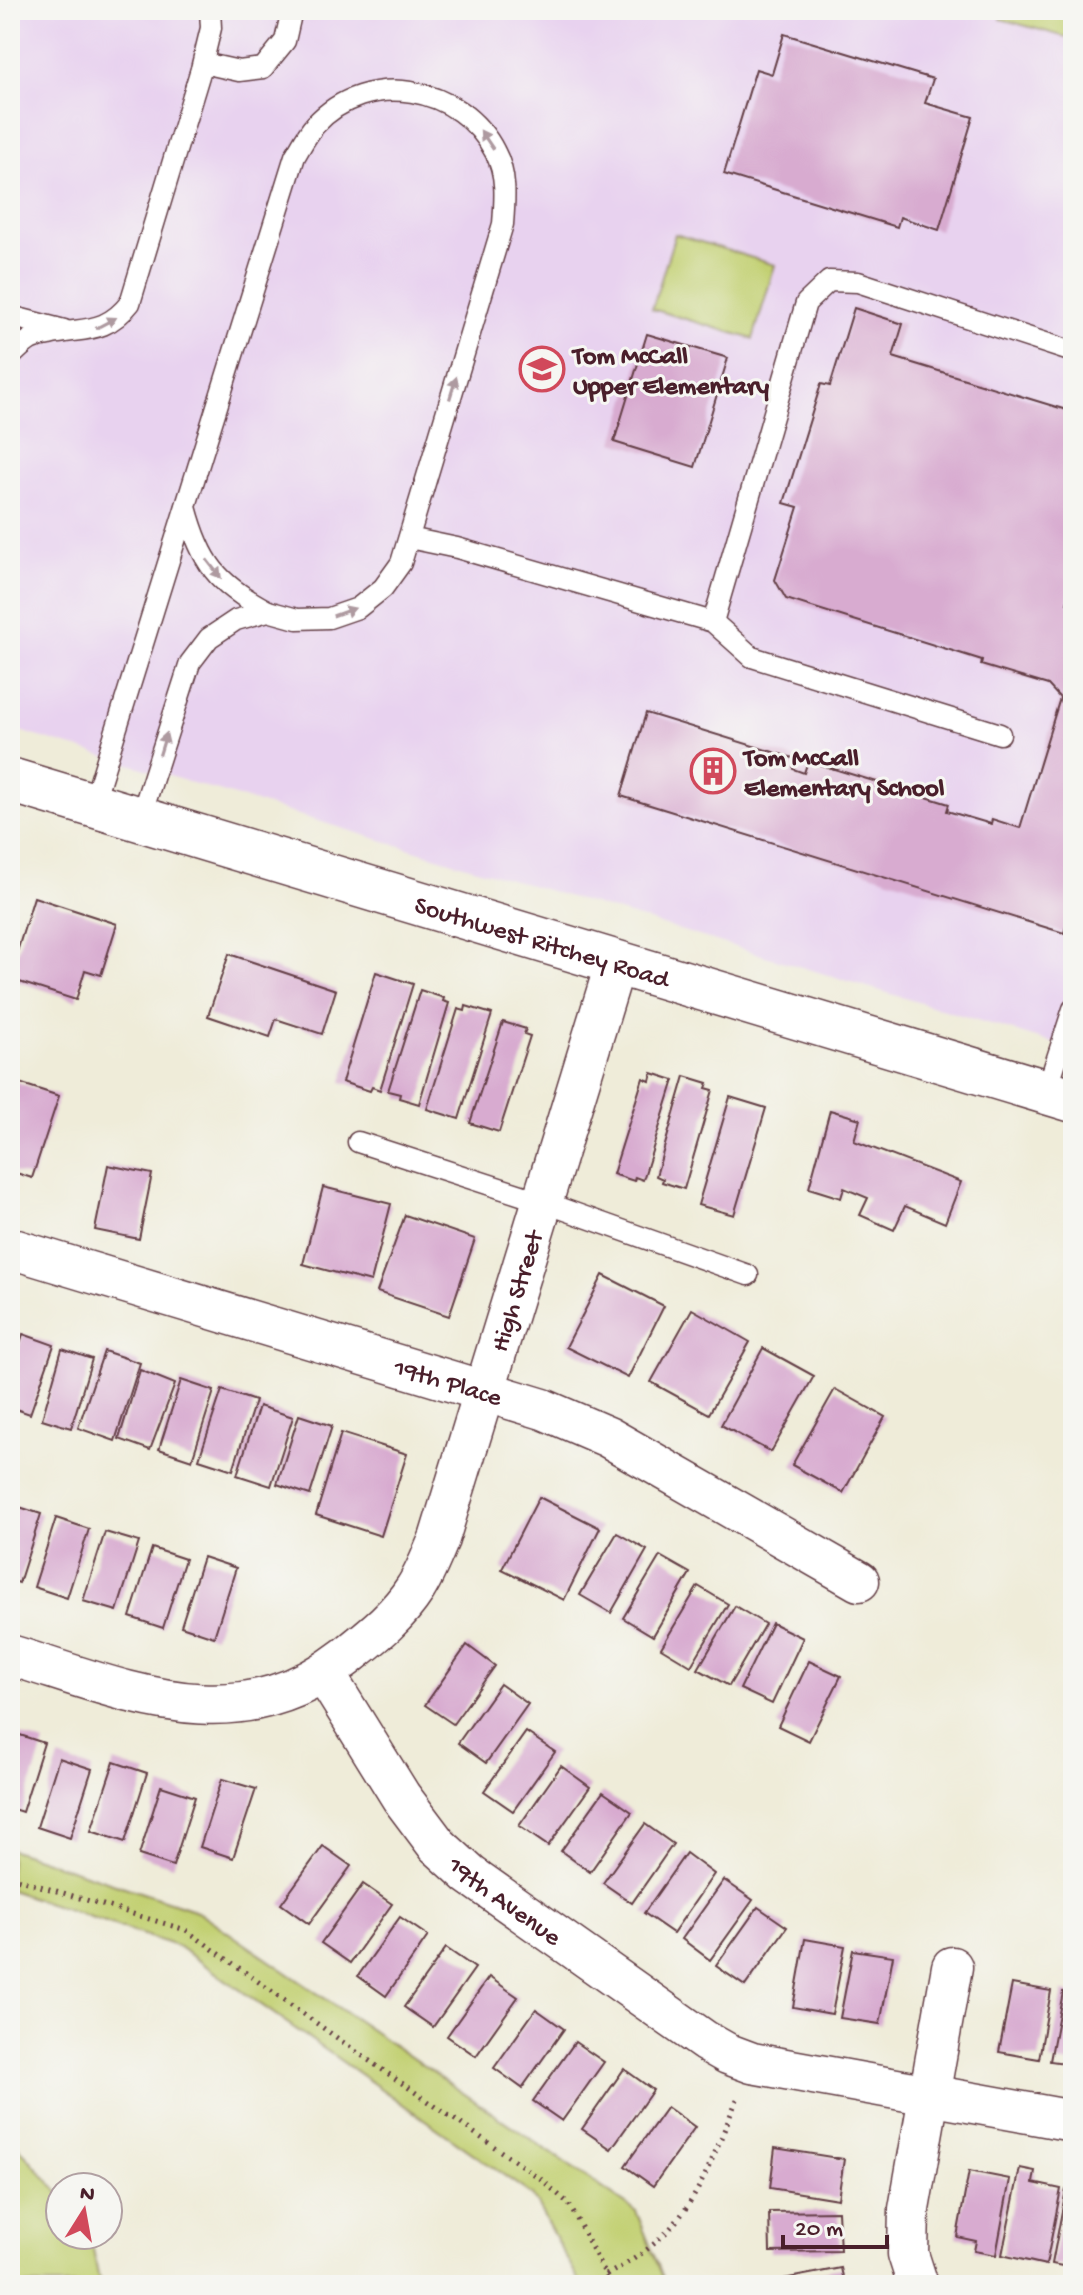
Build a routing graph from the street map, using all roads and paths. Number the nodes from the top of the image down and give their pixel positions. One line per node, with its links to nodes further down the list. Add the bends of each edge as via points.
1 (210, 10): 3 (lane)
2 (292, 10): 3 (lane, via 285,41 263,68 239,71)
3 (203, 63): 5 (lane, one-way to 3, via 101,328 130,303)
4 (10, 316): 5 (lane)
5 (68, 331): 7 (lane, via 31,339)
6 (1073, 352): 11 (lane, via 858,282 829,281 806,303)
7 (10, 357)
8 (186, 507): 9 (lane, one-way to 8, via 503,224 505,188 496,153 476,123 447,102 413,90 377,91 343,103 314,125 295,156); 10 (lane, one-way to 10, via 195,541 212,570 237,595); 14 (lane)
9 (409, 538): 10 (lane, one-way to 9, via 297,619 329,618 358,608 383,588 401,563); 11 (lane)
10 (268, 611): 15 (lane, one-way to 10, via 190,663 209,638 236,620)
11 (713, 622): 12 (lane, via 752,657)
12 (1000, 734)
13 (10, 780): 14 (street, Southwest Ritchey Road)
14 (93, 804): 15 (street, Southwest Ritchey Road)
15 (140, 819): 16 (street, Southwest Ritchey Road)
16 (616, 962): 18 (street, Southwest Ritchey Road); 20 (street, High Street)
17 (1073, 1009): 18 (lane)
18 (1059, 1096)
19 (358, 1142): 20 (lane)
20 (543, 1202): 22 (lane); 23 (street, High Street)
21 (10, 1248): 23 (street, 19th Place)
22 (748, 1275)
23 (485, 1393): 24 (street, 19th Place, via 543,1409 608,1437); 26 (street, High Street, via 439,1539 416,1588 387,1624)
24 (859, 1581)
25 (10, 1655): 26 (street, via 144,1696 202,1705 254,1702)
26 (324, 1673): 29 (street, 19th Avenue, via 437,1845 470,1875 705,2041)
27 (10, 1877): 32 (path, via 186,1930 541,2179 569,2204)
28 (952, 1967): 30 (street)
29 (752, 2063): 30 (street, 19th Avenue); 32 (path, via 687,2209 637,2259)
30 (929, 2093): 31 (street, 19th Avenue); 34 (street, via 909,2209 908,2254)
31 (1073, 2121)
32 (606, 2275): 33 (path)
33 (611, 2285)
34 (918, 2285)

